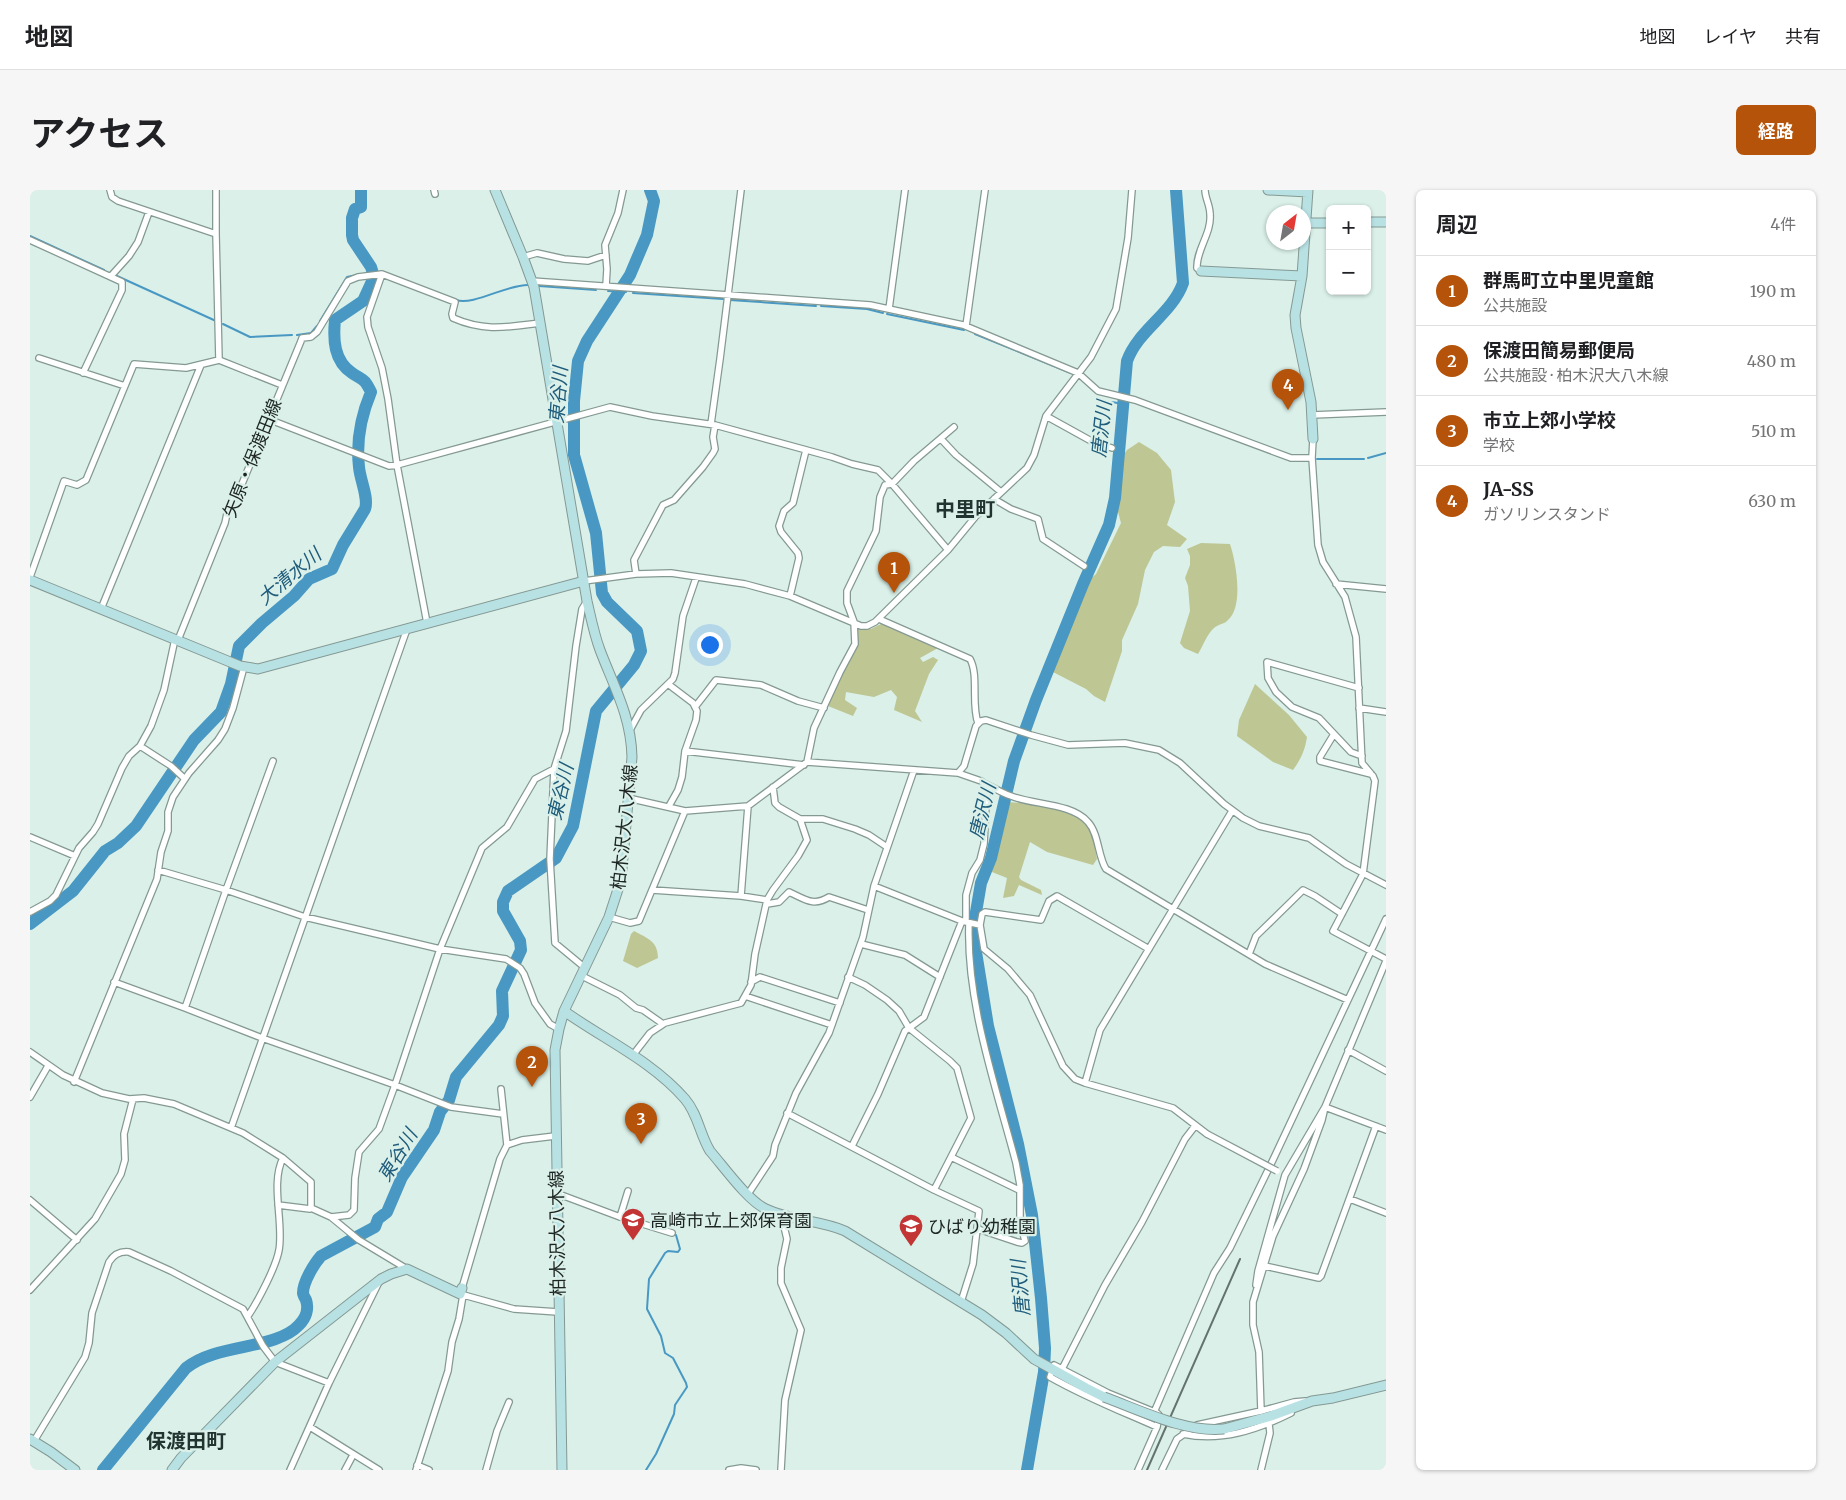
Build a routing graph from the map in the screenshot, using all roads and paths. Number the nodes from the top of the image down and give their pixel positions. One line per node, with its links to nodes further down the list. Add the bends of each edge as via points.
1 (110, 190): 13 (street, via 115,199)
2 (216, 190): 18 (street)
3 (495, 190): 22 (street, 柏木沢大八木線)
4 (623, 190): 21 (street, via 605,245)
5 (740, 190): 29 (street)
6 (905, 190): 30 (street)
7 (985, 190): 32 (street)
8 (1132, 190): 37 (street, via 1116,309 1091,358)
9 (1205, 190): 23 (street, via 1210,214 1207,236 1198,258 1197,268)
10 (1268, 190): 11 (street)
11 (1308, 191): 12 (street)
12 (1307, 205)
13 (149, 212): 18 (street); 25 (street, via 138,242)
14 (1371, 222): 15 (street)
15 (1386, 222)
16 (1311, 223): 17 (street)
17 (1326, 223)
18 (216, 234): 34 (street)
19 (30, 240): 25 (street)
20 (1304, 250): 26 (street)
21 (606, 255): 22 (street, via 588,261 537,253); 28 (street)
22 (523, 257): 27 (street, 柏木沢大八木線)
23 (1201, 271): 26 (street)
24 (381, 274): 31 (street, via 455,302 454,319 498,328); 38 (street, via 348,281 317,332 302,338); 52 (street, via 367,317 382,368)
25 (111, 276): 36 (street, via 122,282 122,290)
26 (1302, 276): 41 (street, via 1295,322)
27 (532, 281): 28 (street); 31 (street, 柏木沢大八木線)
28 (608, 286): 29 (street)
29 (727, 295): 30 (street); 45 (street)
30 (889, 309): 32 (street)
31 (541, 323): 44 (street, 柏木沢大八木線)
32 (966, 326): 37 (street)
33 (39, 358): 36 (street)
34 (219, 360): 35 (street); 38 (street, 矢原・保渡田線)
35 (201, 365): 39 (street, via 186,368 134,364); 66 (street)
36 (83, 373): 39 (street)
37 (1078, 373): 42 (street); 51 (street, via 1098,391 1129,398 1291,458)
38 (282, 385): 43 (street, 矢原・保渡田線)
39 (125, 386): 59 (street, via 86,480 77,485 64,481)
40 (1386, 412): 41 (street)
41 (1312, 415): 48 (street)
42 (1046, 416): 49 (street, via 1092,442); 54 (street, via 1027,468)
43 (268, 419): 52 (street, via 388,466); 71 (street, 矢原・保渡田線)
44 (556, 422): 45 (street, via 610,407); 52 (street); 61 (street, 柏木沢大八木線)
45 (712, 424): 50 (street); 58 (street, via 713,453 674,500 663,505 634,560)
46 (954, 427): 47 (street)
47 (941, 439): 53 (street); 54 (street)
48 (1313, 439): 51 (street)
49 (1112, 448)
50 (806, 450): 53 (street, via 878,470); 64 (street, via 793,503 784,510 779,526 799,558)
51 (1312, 458): 62 (street, via 1318,545 1323,562)
52 (397, 465): 69 (street)
53 (892, 484): 56 (street); 68 (street, via 885,485 882,491 876,531 846,591)
54 (1001, 492): 55 (street)
55 (994, 499): 56 (street); 57 (street, via 1038,519 1043,538)
56 (948, 550): 67 (street)
57 (1084, 566)
58 (636, 574): 60 (street, via 671,573); 61 (street)
59 (30, 578): 66 (street)
60 (696, 578): 64 (street, via 745,584); 73 (street, via 683,616 675,674)
61 (584, 581): 65 (street, 柏木沢大八木線); 69 (street)
62 (1336, 584): 63 (street); 74 (street, via 1345,597 1356,637)
63 (1386, 589)
64 (790, 596): 68 (street)
65 (587, 601): 80 (street, 柏木沢大八木線, via 595,635); 87 (street, via 582,609 576,646 566,731)
66 (101, 609): 71 (street)
67 (878, 619): 68 (street, via 867,626); 79 (street, via 970,659)
68 (854, 622): 76 (street, via 855,644)
69 (427, 623): 70 (street)
70 (407, 629): 72 (street, via 262,669); 116 (street)
71 (176, 640): 72 (street); 82 (street, 矢原・保渡田線, via 154,720)
72 (242, 666): 91 (street, via 225,729)
73 (668, 684): 75 (street); 80 (street, via 641,710)
74 (1359, 688): 77 (street); 81 (street, via 1266,662 1268,678 1276,692 1299,711 1319,718)
75 (695, 707): 76 (street, via 716,680 761,686); 83 (street, via 696,720)
76 (824, 708): 86 (street, via 812,733)
77 (1359, 708): 78 (street); 84 (street)
78 (1386, 712)
79 (978, 723): 89 (street, via 964,766); 97 (street, via 986,720 1068,744 1124,743 1159,750 1180,763)
80 (630, 730): 94 (street, 柏木沢大八木線, via 632,757)
81 (1334, 734): 84 (street, via 1351,752); 90 (street, via 1320,761)
82 (140, 746): 91 (street); 102 (street, 矢原・保渡田線, via 129,756 98,824)
83 (684, 751): 86 (street); 95 (street, via 682,777)
84 (1362, 756): 90 (street, via 1364,767)
85 (273, 761): 107 (street)
86 (805, 763): 88 (street); 93 (street)
87 (554, 769): 121 (street, via 535,779 507,827 482,848); 126 (street, via 550,859 555,943)
88 (914, 770): 89 (street); 101 (street)
89 (958, 773): 92 (street)
90 (1371, 774): 104 (street, via 1375,782)
91 (185, 778): 103 (street, via 168,812 168,830)
92 (986, 784): 111 (street, via 1011,796 1078,814 1092,828 1106,869); 118 (street, via 984,844 966,895)
93 (772, 787): 96 (street); 99 (street, via 775,803)
94 (628, 798): 95 (street); 115 (street, 柏木沢大八木線, via 623,871)
95 (669, 806): 98 (street)
96 (748, 806): 98 (street); 109 (street)
97 (1232, 810): 104 (street, via 1253,824 1314,841); 111 (street)
98 (685, 811): 108 (street)
99 (800, 819): 101 (street, via 822,819 855,829); 110 (street, via 807,840)
100 (30, 837): 102 (street)
101 (887, 846): 106 (street)
102 (75, 856): 113 (street, 矢原・保渡田線, via 56,895)
103 (158, 870): 107 (street); 129 (street, via 136,933)
104 (1363, 874): 105 (street); 114 (street)
105 (1386, 885)
106 (874, 886): 112 (street); 118 (street)
107 (226, 890): 116 (street); 134 (street)
108 (652, 890): 109 (street); 115 (street, via 638,921 630,923)
109 (741, 896): 110 (street)
110 (767, 902): 112 (street, via 779,902 789,892 811,902 819,903 829,897); 130 (street)
111 (1173, 908): 122 (street); 124 (street)
112 (868, 910): 120 (street)
113 (30, 912)
114 (1342, 914): 123 (street, via 1334,931); 124 (street, via 1303,890 1256,936)
115 (609, 916): 126 (street, 柏木沢大八木線)
116 (305, 917): 121 (street); 140 (street)
117 (1386, 919): 123 (street)
118 (967, 923): 119 (street); 128 (street); 166 (street, via 979,1023 1016,1163)
119 (980, 925): 122 (street, via 984,912 1041,920 1049,900 1056,896); 147 (street, via 984,949 1025,986 1063,1066 1074,1079)
120 (861, 944): 127 (street); 128 (street, via 905,955)
121 (440, 949): 139 (street, via 511,961 524,974 535,1003 550,1024); 148 (street)
122 (1149, 949): 147 (street, via 1100,1030)
123 (1371, 952): 125 (street); 132 (street)
124 (1249, 954): 132 (street)
125 (1386, 960): 141 (street)
126 (582, 971): 135 (street, 柏木沢大八木線); 136 (street)
127 (848, 977): 133 (street); 138 (street, via 887,1000 899,1011)
128 (940, 977): 138 (street, via 924,1016)
129 (114, 982): 134 (street); 146 (street)
130 (751, 982): 131 (street); 133 (street, via 760,977)
131 (745, 996): 136 (street, via 737,1005); 137 (street)
132 (1348, 1000): 196 (street, via 1230,1248 1214,1273)
133 (840, 1003): 137 (street)
134 (185, 1008): 140 (street)
135 (564, 1010): 139 (street, 柏木沢大八木線); 143 (street)
136 (663, 1024): 143 (street, via 650,1033)
137 (832, 1025): 153 (street)
138 (909, 1028): 161 (street); 163 (street, via 950,1061 960,1076 971,1118)
139 (558, 1029): 159 (street, 柏木沢大八木線)
140 (262, 1038): 148 (street); 157 (street)
141 (1348, 1050): 145 (street); 152 (street)
142 (30, 1052): 144 (street)
143 (633, 1055): 169 (street, via 686,1100 710,1151)
144 (48, 1066): 146 (street); 150 (street)
145 (1386, 1071)
146 (74, 1082): 151 (street)
147 (1085, 1083): 155 (street, via 1173,1108)
148 (396, 1085): 154 (street, via 451,1107); 176 (street, via 379,1129 359,1152 354,1210 349,1215)
149 (500, 1089): 154 (street)
150 (30, 1098)
151 (133, 1099): 157 (street, via 174,1104); 180 (street, via 124,1134 124,1169 94,1219)
152 (1325, 1107): 156 (street); 164 (street); 181 (street)
153 (787, 1113): 161 (street); 169 (street, via 773,1156)
154 (503, 1114): 160 (street)
155 (1196, 1126): 164 (street, bridge); 191 (street)
156 (1376, 1126): 158 (street); 170 (street)
157 (231, 1128): 162 (street)
158 (1386, 1130)
159 (555, 1136): 160 (street, via 522,1140); 168 (street, 柏木沢大八木線)
160 (508, 1146): 186 (street, via 500,1160)
161 (852, 1146): 165 (street)
162 (283, 1158): 172 (street); 173 (street, via 311,1182)
163 (951, 1158): 165 (street); 166 (street)
164 (1285, 1176): 185 (street, via 1258,1271)
165 (934, 1190): 178 (street, via 979,1211)
166 (1019, 1190): 178 (street, via 1024,1242)
167 (628, 1191): 177 (street)
168 (556, 1193): 177 (street); 188 (street, 柏木沢大八木線)
169 (748, 1194): 175 (street, via 760,1206)
170 (1350, 1199): 174 (street); 181 (street, via 1322,1276)
171 (30, 1200): 180 (street)
172 (278, 1205): 173 (street); 189 (street, via 279,1250)
173 (311, 1208): 176 (street)
174 (1386, 1213)
175 (781, 1214): 187 (street, via 845,1231); 217 (street, via 787,1239 781,1283 801,1330 785,1400)
176 (331, 1217): 182 (street, via 359,1240)
177 (620, 1217): 179 (street)
178 (978, 1230): 187 (street, via 973,1264)
179 (672, 1233)
180 (77, 1240): 184 (street)
181 (1265, 1266): 185 (street)
182 (407, 1269): 183 (street); 186 (street)
183 (381, 1279): 190 (street); 192 (street)
184 (30, 1290)
185 (1256, 1291): 197 (street, via 1253,1325 1259,1352)
186 (462, 1292): 188 (street, via 514,1308); 206 (street, via 448,1371)
187 (961, 1302): 191 (street, via 1006,1333 1040,1362)
188 (558, 1312): 214 (street, 柏木沢大八木線)
189 (248, 1316): 190 (street); 204 (street, via 243,1309 170,1271 129,1252 117,1254 112,1257 94,1305 85,1357)
190 (274, 1362): 192 (street); 208 (street)
191 (1055, 1369): 194 (street, bridge, via 1104,1397 1207,1430 1224,1429); 196 (street); 200 (street, via 1050,1377 1080,1394)
192 (329, 1383): 201 (street)
193 (1386, 1385): 194 (street)
194 (1312, 1401): 197 (street); 199 (street)
195 (509, 1402): 213 (street)
196 (1155, 1410): 200 (street, via 1159,1415)
197 (1261, 1411): 198 (street)
198 (1214, 1421): 202 (street, via 1197,1425); 203 (street)
199 (1269, 1424): 203 (street, via 1234,1435); 220 (street, via 1270,1433)
200 (1156, 1427): 218 (street)
201 (310, 1428): 205 (street); 209 (street)
202 (1182, 1434): 203 (street); 219 (street, via 1174,1443)
203 (1215, 1437)
204 (32, 1440): 207 (street)
205 (353, 1455): 210 (street); 211 (street)
206 (416, 1468): 212 (street)
207 (75, 1470)
208 (172, 1470)
209 (290, 1470)
210 (345, 1470)
211 (379, 1470)
212 (430, 1470)
213 (486, 1470)
214 (562, 1470)
215 (729, 1470): 216 (street)
216 (756, 1470)
217 (781, 1470)
218 (1138, 1470)
219 (1162, 1470)
220 (1261, 1470)

